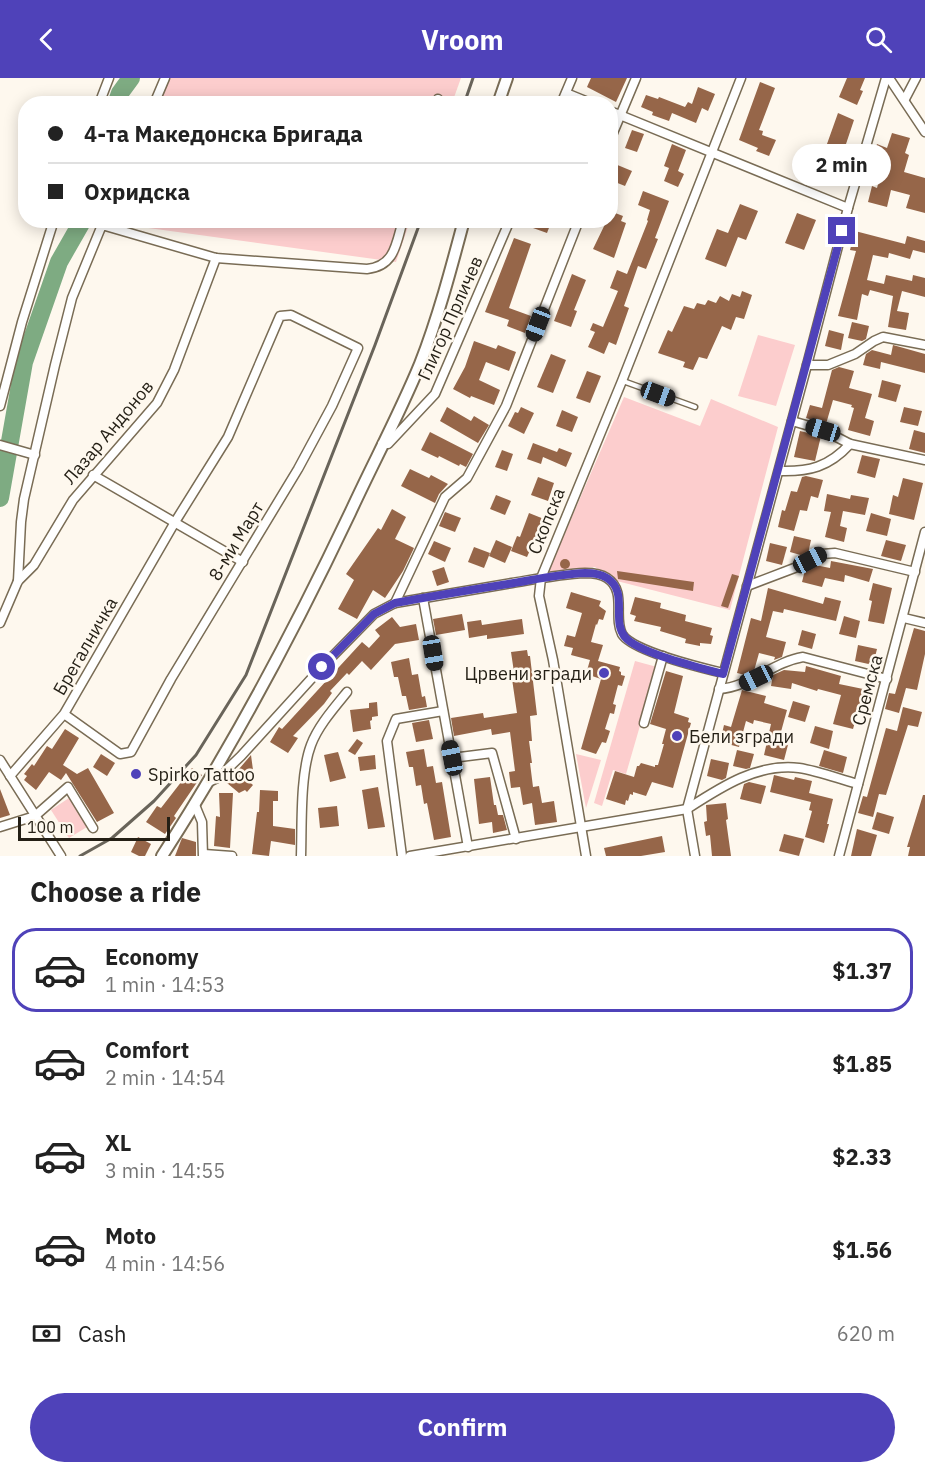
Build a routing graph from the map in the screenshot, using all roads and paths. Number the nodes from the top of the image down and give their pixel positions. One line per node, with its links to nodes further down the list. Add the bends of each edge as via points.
1 (109, 78): 10 (street)
2 (165, 78): 11 (street)
3 (507, 78): 12 (street)
4 (572, 78): 9 (street)
5 (636, 78): 17 (street)
6 (741, 78): 20 (street, Скопска)
7 (888, 78): 15 (street); 21 (street)
8 (915, 78): 15 (street)
9 (566, 93): 13 (street); 14 (street)
10 (102, 96)
11 (157, 96)
12 (501, 96)
13 (565, 96)
14 (573, 96)
15 (904, 99): 19 (street)
16 (618, 114): 17 (street)
17 (621, 115): 18 (street); 20 (street)
18 (618, 122)
19 (925, 132)
20 (712, 152): 21 (street); 33 (street, Скопска)
21 (848, 208): 32 (street)
22 (51, 228): 34 (street)
23 (101, 228): 40 (street, Лазар Андонов, via 72,298)
24 (119, 228): 29 (street, Лазар Андонов)
25 (400, 228): 29 (street, Лазар Андонов, via 391,257 375,268)
26 (462, 228): 37 (street, via 420,365)
27 (507, 228): 37 (street, Глигор Прличев, via 435,394 388,444)
28 (576, 228): 52 (street, via 506,406 467,478 445,497)
29 (216, 258): 43 (street, Лазар Андонов, via 158,403)
30 (280, 315): 44 (street, Брегалничка, via 228,437); 46 (street, 8-ми Март, via 291,315 358,348 298,470)
31 (925, 345): 32 (street, via 883,337 828,365)
32 (807, 365): 36 (street)
33 (622, 381): 35 (lane); 48 (street, Скопска)
34 (0, 406)
35 (695, 407)
36 (792, 421): 38 (street, via 823,430); 42 (street)
37 (382, 444): 67 (street, via 272,671)
38 (850, 444): 41 (street); 42 (street, via 839,457 817,467)
39 (0, 445): 40 (street)
40 (35, 455): 49 (street, Лазар Андонов, via 21,522)
41 (925, 460)
42 (779, 471): 50 (street)
43 (93, 475): 44 (street); 49 (street, Лазар Андонов, via 63,515 34,566)
44 (175, 522): 46 (street); 62 (street, Брегалничка)
45 (925, 532): 47 (street, Сремска)
46 (243, 562): 62 (street, 8-ми Март, via 130,752 120,754)
47 (915, 572): 50 (street, via 835,553 822,554); 53 (street, Сремска)
48 (541, 578): 51 (street); 56 (street, via 586,573 607,578 618,594 623,634 630,642); 74 (street, Скопска, via 539,596)
49 (18, 581): 54 (street, Лазар Андонов)
50 (747, 586): 57 (street)
51 (423, 598): 52 (street); 61 (street)
52 (395, 603): 67 (street, via 374,614 241,756)
53 (904, 618): 55 (street); 58 (street, Сремска)
54 (0, 623)
55 (925, 623)
56 (663, 656): 57 (street); 63 (street)
57 (723, 674): 59 (street)
58 (887, 680): 59 (street, via 803,657 793,658 739,686); 68 (street, Сремска)
59 (718, 689): 70 (street)
60 (347, 692): 81 (street, via 311,745 304,781)
61 (442, 711): 64 (street); 82 (street, via 396,719 387,741)
62 (64, 714): 66 (street, Брегалничка)
63 (644, 723)
64 (452, 758): 75 (street, via 492,753); 76 (street)
65 (0, 760): 66 (street)
66 (10, 776): 71 (street)
67 (209, 782): 69 (street)
68 (858, 784): 70 (street, via 799,768 764,769 722,787); 87 (street, Сремска)
69 (195, 805): 77 (street, via 202,822); 79 (street)
70 (687, 809): 74 (street); 86 (street)
71 (35, 816): 72 (street); 73 (street, via 68,787); 78 (street)
72 (0, 827)
73 (93, 828)
74 (581, 828): 75 (street); 85 (street, Скопска)
75 (516, 839): 76 (street)
76 (472, 846): 83 (street); 84 (street)
77 (204, 855): 80 (street)
78 (61, 856)
79 (162, 856)
80 (232, 856)
81 (301, 856)
82 (402, 856)
83 (410, 856)
84 (476, 856)
85 (586, 856)
86 (695, 856)
87 (839, 856)

